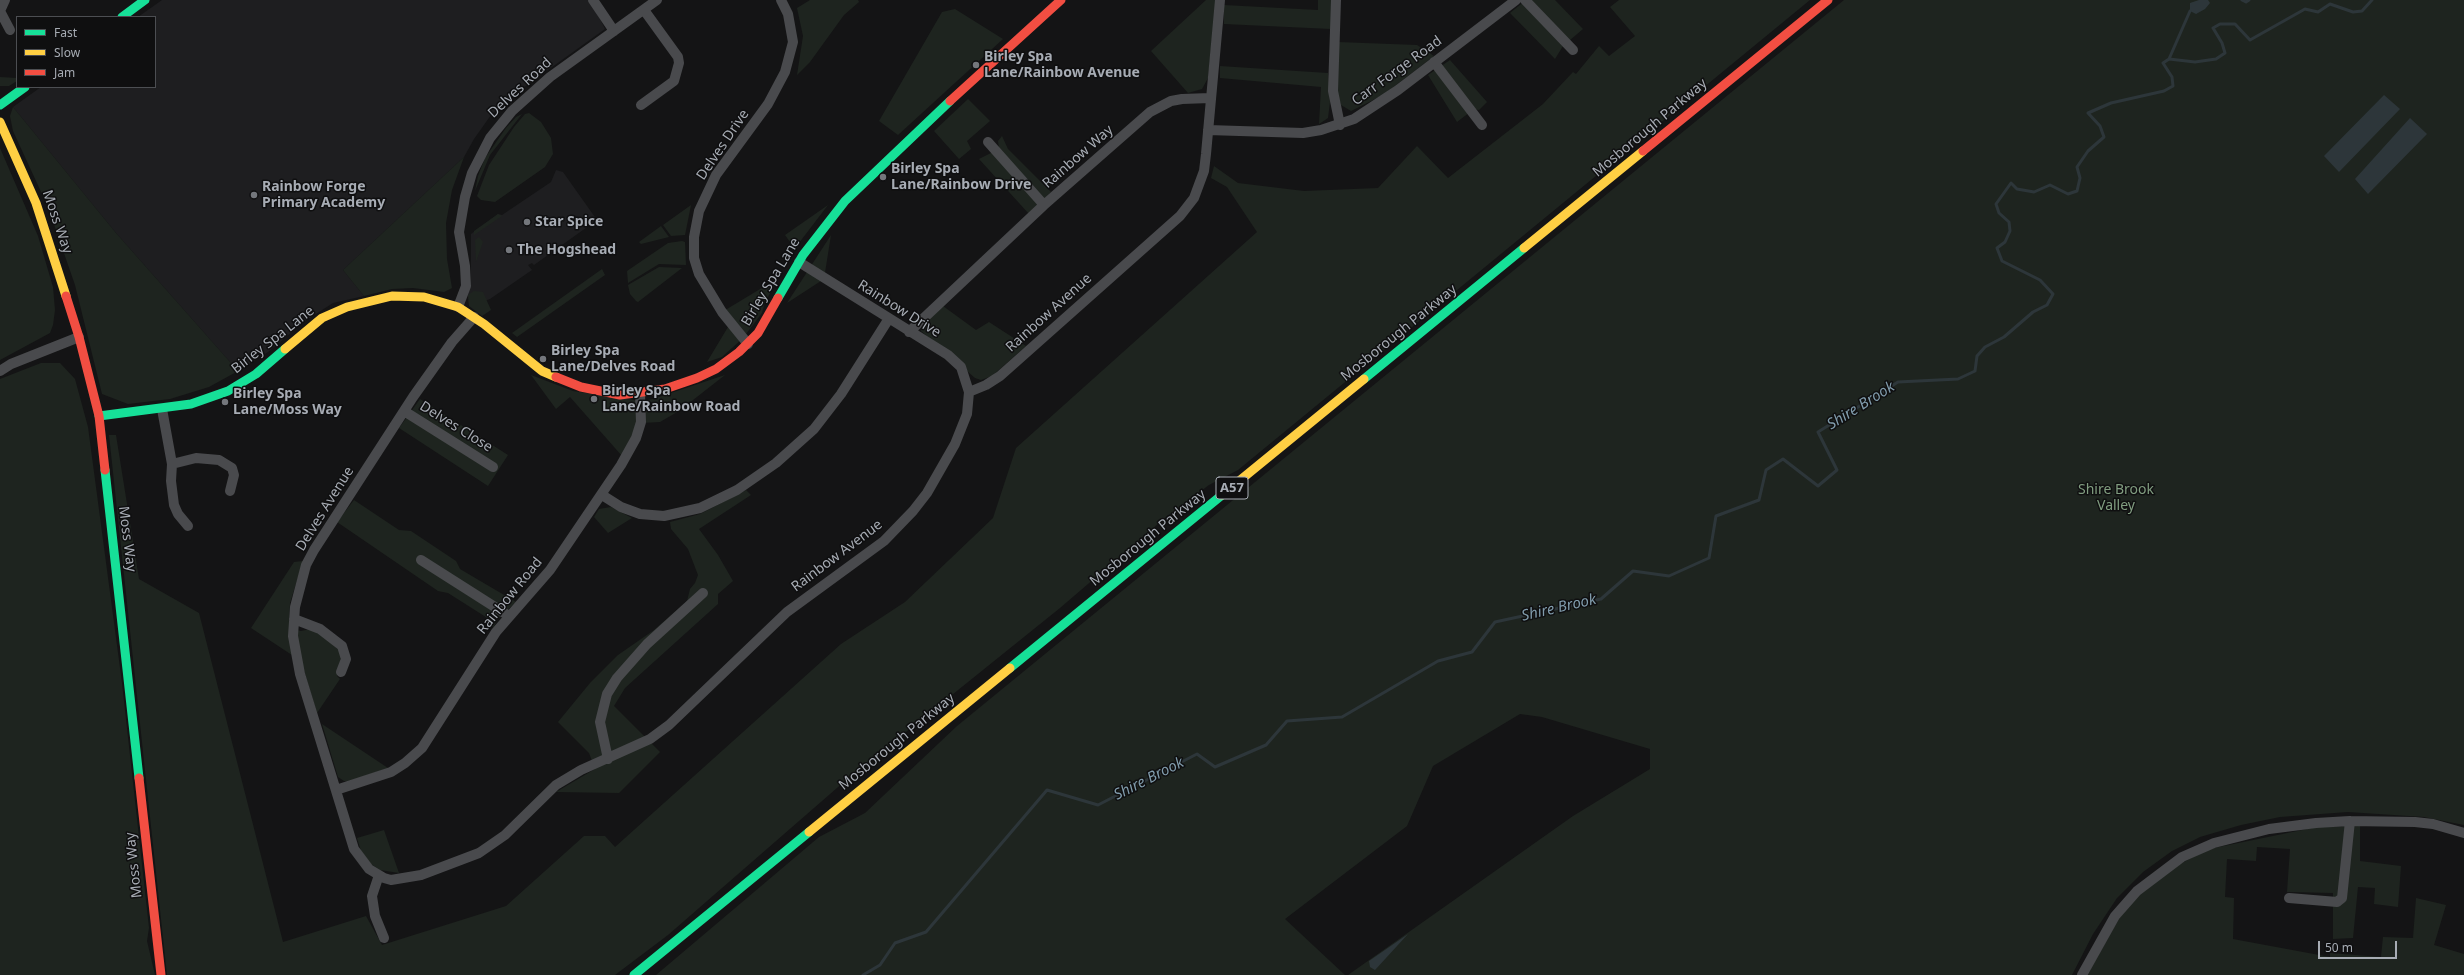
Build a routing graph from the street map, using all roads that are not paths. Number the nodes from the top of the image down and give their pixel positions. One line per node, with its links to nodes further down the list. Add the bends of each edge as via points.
1 (4, 0): 14 (street, via 0,11)
2 (145, 0): 13 (main road)
3 (593, 0): 15 (street)
4 (657, 0): 12 (street, Delves Road)
5 (781, 0): 34 (street, Delves Drive, via 788,14 792,42 785,72 768,104 716,175 699,211 694,237 694,258 699,274 722,312)
6 (1061, 0): 28 (main road, Birley Spa Lane, via 864,182 828,221)
7 (1220, 0): 19 (street, Rainbow Avenue)
8 (1336, 0): 23 (street, via 1333,91)
9 (1516, 0): 17 (street, Carr Forge Road)
10 (1526, 0): 16 (street)
11 (1828, 0): 59 (main road, Mosborough Parkway / A57)
12 (644, 10): 15 (street, Delves Road); 21 (street, via 678,57 679,63 674,82)
13 (123, 16)
14 (10, 30)
15 (614, 31): 29 (street, Delves Road, via 528,96 499,124 487,143 472,173 462,213 459,232 466,286)
16 (1573, 50)
17 (1434, 62): 23 (street, Carr Forge Road, via 1368,111); 24 (street)
18 (24, 88): 20 (main road)
19 (1210, 98): 25 (street, Rainbow Avenue); 27 (street, Rainbow Way, via 1171,101 1150,112)
20 (0, 105)
21 (642, 105)
22 (0, 122): 33 (main road, Moss Way, via 36,203)
23 (1340, 125): 25 (street, Carr Forge Road, via 1303,133)
24 (1482, 125)
25 (1208, 130): 36 (street, Rainbow Avenue, via 1204,171 1199,188 1188,208 1000,376)
26 (988, 142): 27 (street)
27 (1044, 205): 32 (street, Rainbow Way)
28 (799, 262): 31 (street, Rainbow Drive); 34 (main road, Birley Spa Lane, via 767,319)
29 (458, 307): 30 (main road, Birley Spa Lane); 38 (main road, Birley Spa Lane, via 441,301 405,296 377,299 347,307 322,318 242,384 214,397)
30 (474, 317): 37 (main road, Birley Spa Lane, via 520,355 561,380 600,392); 39 (street, Delves Avenue, via 452,342)
31 (888, 320): 32 (street, Rainbow Drive); 44 (street, via 841,394 814,429 776,463 737,490 700,508 664,516 640,514 620,507)
32 (909, 332): 36 (street, Rainbow Drive, via 955,361 964,374)
33 (79, 337): 35 (street); 40 (main road, Moss Way)
34 (748, 344): 37 (main road, Birley Spa Lane, via 716,369 697,378)
35 (0, 371)
36 (969, 392): 51 (street, Rainbow Avenue, via 967,414 955,444 927,493 900,525 869,554 813,591 787,612 669,725 638,747)
37 (640, 394): 44 (street, Rainbow Road, via 641,422 636,438)
38 (162, 409): 40 (main road, Birley Spa Lane); 41 (street)
39 (404, 411): 42 (street, Delves Close); 49 (street, Delves Avenue, via 314,550 304,572)
40 (99, 416): 58 (main road, Moss Way)
41 (172, 464): 43 (street, via 196,458 219,460 232,468 234,475); 45 (street, via 174,505)
42 (493, 467)
43 (230, 490)
44 (602, 495): 48 (street, Rainbow Road, via 550,570)
45 (188, 526)
46 (421, 560): 48 (street)
47 (703, 593): 51 (street, via 639,653 607,694 600,722)
48 (509, 616): 52 (street, Rainbow Road, via 496,632 432,733 413,757 391,772)
49 (294, 618): 50 (street, via 320,629 342,646 346,659); 52 (street, Delves Avenue, via 294,648 300,674)
50 (341, 672)
51 (608, 759): 55 (street, Rainbow Avenue, via 556,784 505,835 479,853 421,876 400,880)
52 (336, 790): 55 (street, Rainbow Avenue, via 354,849 369,869)
53 (2350, 821): 54 (street, via 2415,822); 56 (street, via 2342,898 2337,902); 60 (street, via 2269,829 2214,843 2182,857 2152,878 2123,906 2102,936)
54 (2464, 833)
55 (379, 875): 57 (street, via 372,896 375,916)
56 (2289, 898)
57 (384, 938)
58 (161, 975)
59 (634, 975)
60 (2082, 975)

